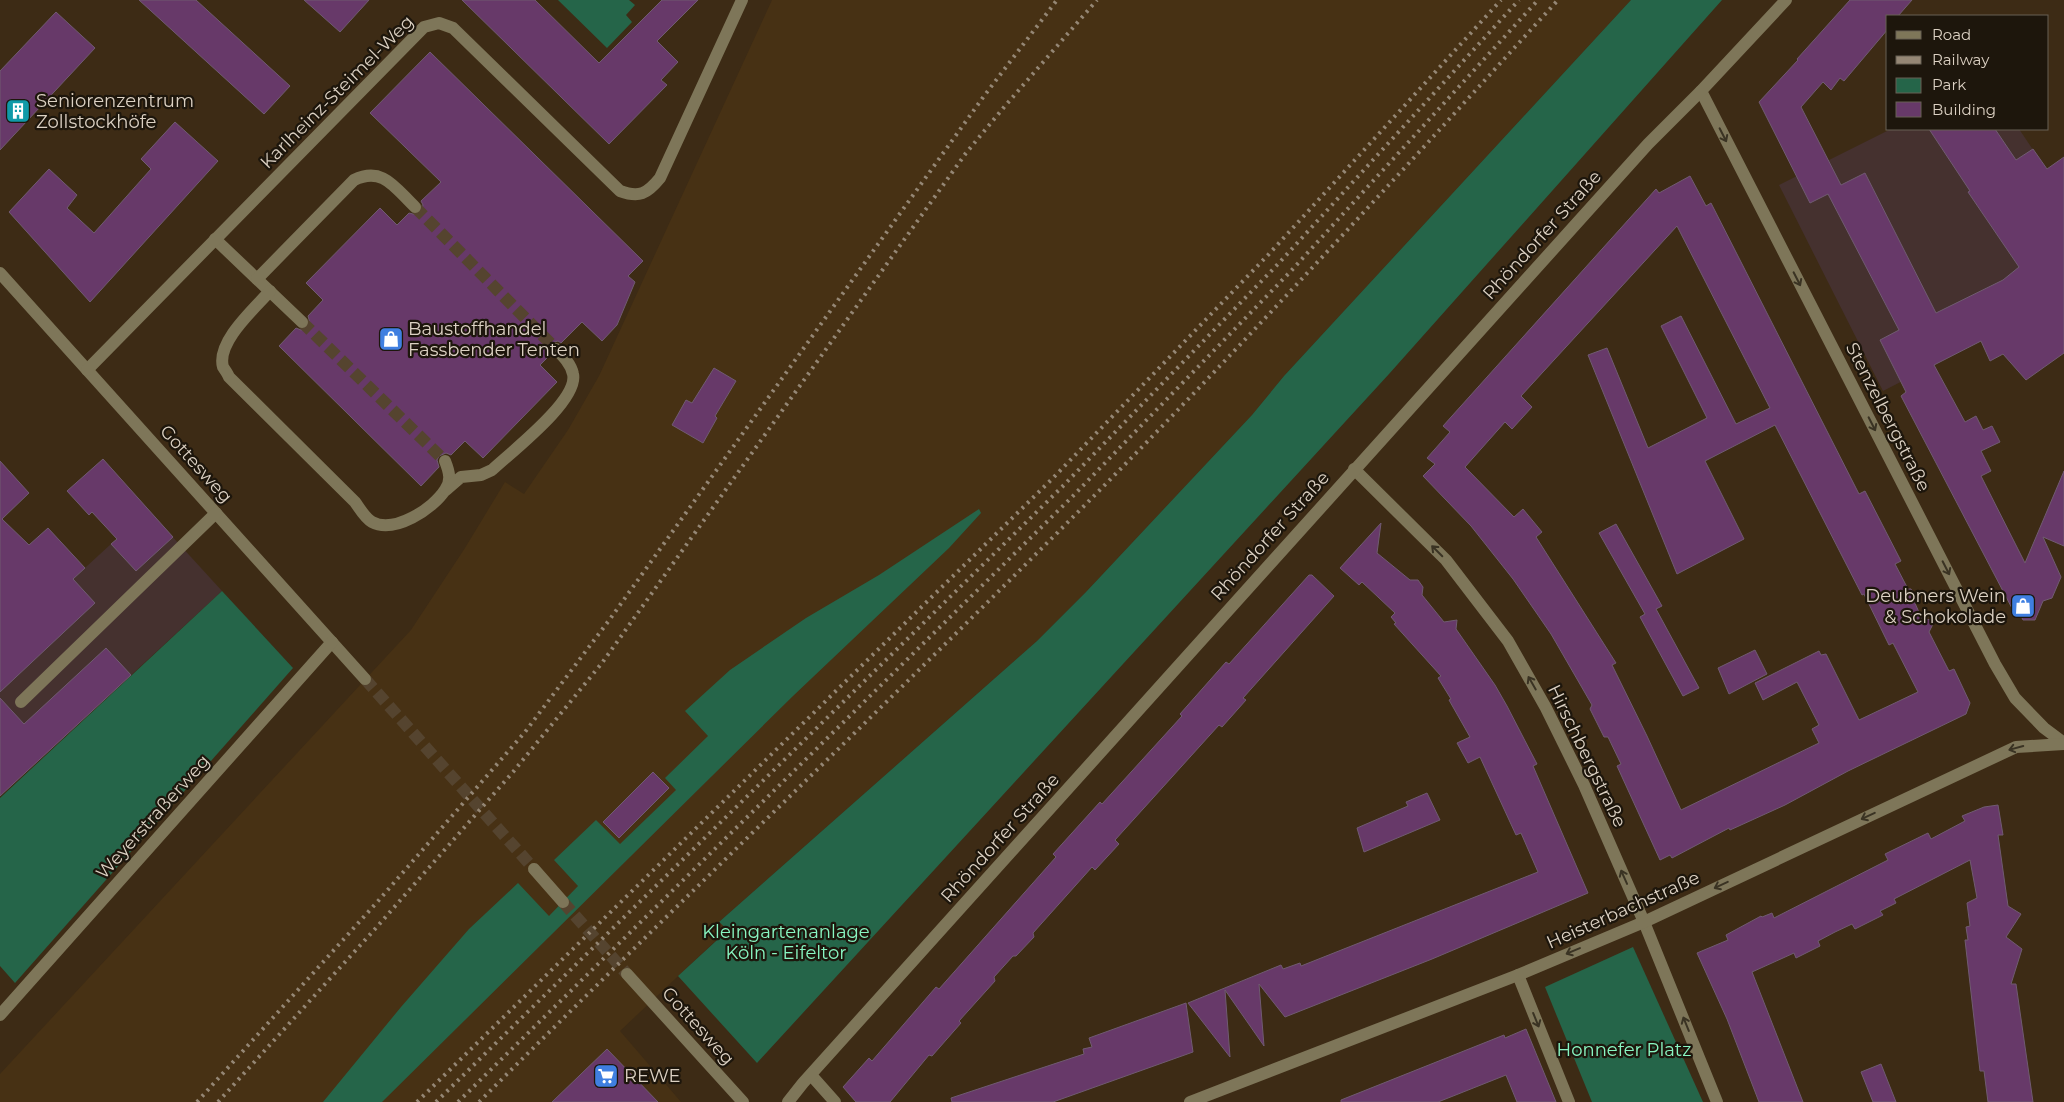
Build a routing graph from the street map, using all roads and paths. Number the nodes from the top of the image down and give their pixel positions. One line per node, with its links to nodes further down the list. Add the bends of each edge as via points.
1 (742, 0): 5 (street, Karlheinz-Steimel-Weg, via 660,178 643,194 620,191 453,28 439,24 424,27)
2 (1786, 0): 3 (street, Rhöndorfer Straße)
3 (1701, 91): 13 (street, Rhöndorfer Straße, via 1648,144); 19 (street, Stenzelbergstraße, one-way to 19, via 1995,664 2015,698)
4 (415, 207): 7 (street, via 381,176 365,174 354,180)
5 (215, 239): 7 (street); 11 (street, Karlheinz-Steimel-Weg)
6 (0, 273): 11 (street, Gottesweg)
7 (256, 279): 8 (street)
8 (270, 291): 9 (street); 14 (street, via 227,344 223,366 229,378 355,502 368,520 382,525 406,520 430,506)
9 (302, 322)
10 (556, 349): 14 (street, via 570,365 574,376 572,388 561,406 492,470 461,477)
11 (87, 370): 15 (street, Gottesweg)
12 (444, 461): 14 (street, via 449,471)
13 (1354, 469): 22 (street, Hirschbergstraße, one-way to 13, via 1584,785 1508,641 1446,560); 26 (street, Rhöndorfer Straße)
14 (446, 490)
15 (216, 513): 16 (street, Gottesweg); 18 (street)
16 (332, 642): 17 (street, Gottesweg); 25 (street, Weyerstraßerweg)
17 (365, 679)
18 (21, 702)
19 (2064, 743): 22 (street, Heisterbachstraße, one-way to 22, via 2016,747)
20 (534, 869): 21 (street)
21 (563, 902)
22 (1644, 922): 24 (street, Heisterbachstraße, one-way to 24); 32 (street, Hirschbergstraße, one-way to 22)
23 (627, 974): 27 (street, Gottesweg)
24 (1518, 975): 30 (street, Heisterbachstraße); 31 (street, one-way to 31)
25 (2, 1010)
26 (811, 1075): 28 (street, Rhöndorfer Straße); 29 (street)
27 (743, 1102)
28 (788, 1102)
29 (835, 1102)
30 (1190, 1102)
31 (1569, 1102)
32 (1717, 1102)

